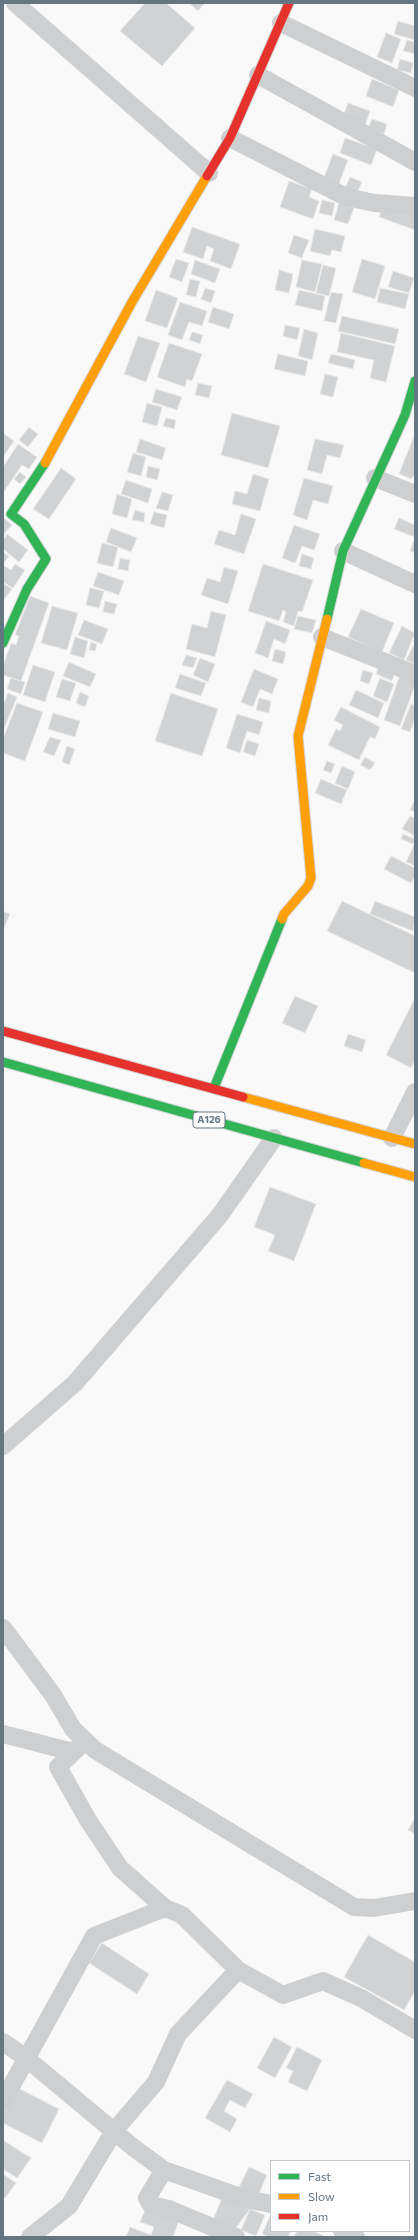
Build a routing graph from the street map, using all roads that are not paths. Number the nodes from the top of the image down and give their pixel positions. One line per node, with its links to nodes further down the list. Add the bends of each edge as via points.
1 (15, 3): 8 (street)
2 (289, 3): 3 (main road)
3 (280, 23): 4 (main road); 5 (street)
4 (258, 75): 6 (main road); 7 (street)
5 (415, 88)
6 (230, 138): 8 (main road); 9 (street, via 346,197 375,203)
7 (415, 162)
8 (209, 173): 14 (main road, via 132,302 50,456)
9 (415, 206)
10 (415, 382): 11 (main road)
11 (410, 417): 12 (main road)
12 (375, 478): 13 (street); 15 (main road)
13 (415, 494)
14 (7, 510): 18 (main road, via 24,524 46,559 27,589)
15 (343, 551): 16 (street); 17 (main road)
16 (415, 584)
17 (322, 637): 19 (street); 22 (main road, via 298,736 311,878 308,886 284,914)
18 (3, 643)
19 (415, 674)
20 (3, 1031): 22 (main road)
21 (3, 1062): 24 (main road, A126)
22 (214, 1088): 25 (main road)
23 (415, 1092): 25 (street)
24 (274, 1138): 27 (main road, A126); 28 (street, via 220,1215 75,1383)
25 (392, 1138): 26 (main road)
26 (415, 1144)
27 (415, 1177)
28 (3, 1446)
29 (3, 1628): 31 (street, via 53,1695 73,1729)
30 (3, 1734): 31 (street)
31 (79, 1746): 32 (street, via 95,1750 354,1907 374,1908); 33 (street, via 58,1767 88,1820 120,1868)
32 (415, 1901)
33 (165, 1908): 34 (street, via 182,1915); 37 (street, via 94,1936)
34 (238, 1970): 35 (street, via 283,1995 323,1981 361,1998); 39 (street, via 178,2034 156,2082)
35 (415, 2030)
36 (3, 2042): 37 (street)
37 (26, 2058): 38 (street); 39 (street)
38 (3, 2101)
39 (114, 2131): 40 (street); 43 (street, via 69,2206)
40 (164, 2170): 41 (street, via 246,2199); 44 (street, via 146,2198 151,2205 169,2209)
41 (270, 2204)
42 (344, 2232): 45 (street)
43 (30, 2237)
44 (236, 2237)
45 (356, 2237)

